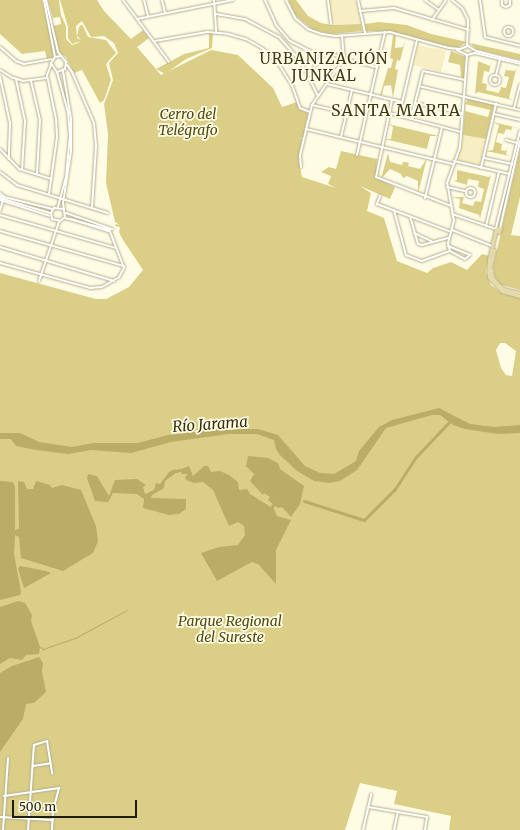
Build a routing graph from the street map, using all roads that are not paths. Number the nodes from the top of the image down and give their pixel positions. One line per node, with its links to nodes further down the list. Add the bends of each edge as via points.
1 (45, 0): 49 (street); 50 (street)
2 (144, 0): 22 (street)
3 (162, 0): 20 (street)
4 (214, 0): 17 (street)
5 (233, 0): 17 (street)
6 (265, 0): 30 (street)
7 (286, 0): 31 (street, via 295,18 308,29 327,35)
8 (328, 0): 25 (street)
9 (358, 0): 18 (street)
10 (425, 0): 19 (street)
11 (446, 0): 19 (street)
12 (452, 0): 26 (street, via 464,12)
13 (480, 0): 37 (street, via 485,37)
14 (502, 0): 15 (street, via 502,5 506,7 510,5)
15 (510, 0)
16 (125, 1): 23 (street)
17 (215, 3): 20 (street); 21 (street)
18 (360, 10): 24 (street, via 394,8); 29 (street)
19 (439, 10): 24 (street)
20 (165, 13): 22 (street)
21 (216, 14): 27 (street); 33 (street, via 246,19)
22 (148, 17): 23 (street)
23 (137, 20): 35 (street)
24 (432, 20): 26 (street)
25 (331, 24)
26 (469, 30): 39 (street)
27 (216, 32): 35 (street); 85 (street, via 246,40 269,54 288,78 300,108)
28 (385, 32): 29 (street); 34 (street); 57 (street)
29 (365, 33): 31 (street)
30 (282, 34): 33 (street); 36 (street)
31 (342, 35): 51 (street)
32 (507, 36): 32 (street, via 504,30 510,27 513,32); 37 (street)
33 (279, 37): 38 (street)
34 (417, 40): 42 (street); 79 (street)
35 (155, 41): 53 (street)
36 (290, 41): 38 (street); 47 (street)
37 (506, 43): 40 (street)
38 (287, 45): 64 (street)
39 (467, 46): 43 (street); 44 (street)
40 (520, 46)
41 (0, 47): 50 (street, via 16,61 24,64)
42 (449, 48): 43 (street); 45 (street)
43 (464, 48): 45 (street)
44 (471, 49): 46 (street); 54 (street)
45 (464, 53): 48 (street)
46 (470, 53): 48 (street); 52 (street)
47 (323, 55): 51 (street); 64 (street)
48 (467, 55): 70 (street)
49 (61, 56): 50 (street); 56 (street)
50 (54, 58): 55 (street)
51 (344, 58): 57 (street); 71 (street)
52 (500, 59): 54 (street); 65 (street)
53 (169, 62)
54 (520, 63)
55 (51, 65): 58 (street); 62 (street)
56 (66, 65): 59 (street); 61 (street)
57 (377, 67): 75 (street)
58 (54, 70): 62 (street); 63 (street)
59 (64, 70): 61 (street); 63 (street); 125 (street, via 72,136)
60 (0, 71): 68 (street)
61 (71, 71): 128 (street, via 94,123 96,147)
62 (47, 72): 67 (street)
63 (57, 72): 125 (street, via 69,126 68,164)
64 (308, 75): 76 (street)
65 (496, 75): 65 (street, via 490,79 494,84 500,81)
66 (0, 77): 107 (street, via 10,124)
67 (47, 78): 69 (street); 118 (street, via 56,119)
68 (16, 79): 69 (street); 113 (street, via 25,121)
69 (31, 80): 116 (street, via 40,120)
70 (465, 80): 73 (street, via 423,71); 77 (street)
71 (327, 84): 74 (street); 76 (street)
72 (520, 85): 83 (street)
73 (419, 86): 77 (street); 80 (street)
74 (352, 90): 75 (street); 88 (street)
75 (370, 94): 78 (street); 101 (street)
76 (318, 96): 82 (street)
77 (464, 96): 81 (street); 87 (street)
78 (392, 100): 79 (street); 86 (street)
79 (402, 102): 90 (street)
80 (415, 103): 87 (street); 91 (street)
81 (496, 104): 83 (street); 89 (street)
82 (312, 105): 85 (street); 88 (street)
83 (514, 108): 84 (street)
84 (520, 110)
85 (310, 112): 95 (street)
86 (389, 113): 90 (street); 103 (street)
87 (463, 113): 94 (street)
88 (347, 114): 99 (street)
89 (494, 114): 92 (street); 106 (street)
90 (399, 116): 91 (street)
91 (411, 119): 93 (street)
92 (520, 120)
93 (443, 126): 96 (street); 108 (street)
94 (462, 128): 96 (street); 98 (street)
95 (306, 129): 99 (street); 111 (street)
96 (457, 130): 98 (street)
97 (520, 131): 102 (street)
98 (461, 133): 109 (street, via 460,147)
99 (341, 137): 101 (street)
100 (506, 140): 102 (street)
101 (360, 141): 103 (street); 105 (street)
102 (519, 142): 110 (street); 145 (street)
103 (381, 146): 108 (street); 124 (street, via 375,173 378,178)
104 (0, 149): 107 (street)
105 (356, 155)
106 (484, 158): 110 (street); 112 (street)
107 (9, 159): 113 (street)
108 (435, 159): 109 (street); 124 (street)
109 (454, 162): 112 (street); 119 (street)
110 (512, 164): 117 (street)
111 (301, 167)
112 (481, 168): 115 (street)
113 (22, 170): 116 (street)
114 (0, 172): 121 (street, via 17,185)
115 (499, 172): 117 (street); 142 (street)
116 (37, 174): 118 (street)
117 (510, 174): 145 (street)
118 (52, 179): 121 (street)
119 (447, 187): 120 (street); 126 (street)
120 (466, 191): 120 (street, via 470,197 475,192 472,188)
121 (49, 194): 125 (street)
122 (380, 196): 132 (street, via 378,204)
123 (1, 198): 129 (street); 131 (street); 136 (street)
124 (425, 198): 126 (street)
125 (63, 199): 127 (street); 128 (street); 130 (street)
126 (451, 206): 135 (street)
127 (58, 207): 129 (street); 130 (street)
128 (92, 208): 134 (street)
129 (53, 209): 136 (street)
130 (64, 209): 133 (street)
131 (0, 210)
132 (394, 210): 138 (street); 157 (street, via 406,255 422,261)
133 (66, 212): 139 (street); 144 (street, via 112,228)
134 (108, 213)
135 (452, 214): 142 (street); 148 (street)
136 (51, 215): 140 (street)
137 (0, 216): 147 (street)
138 (410, 216): 148 (street); 149 (street)
139 (65, 218): 141 (street); 144 (street)
140 (53, 220): 141 (street); 143 (street)
141 (59, 222): 143 (street)
142 (486, 226): 145 (street)
143 (55, 227): 147 (street)
144 (109, 230): 156 (street)
145 (497, 230): 154 (main road); 164 (main road, via 491,260 492,276 503,289)
146 (0, 231): 152 (street)
147 (54, 231): 152 (street); 156 (street)
148 (451, 231): 150 (street); 154 (street)
149 (414, 233): 151 (street); 151 (street, via 420,245)
150 (449, 238): 151 (street); 153 (street)
151 (434, 242)
152 (50, 245): 158 (street); 160 (street)
153 (448, 246): 157 (street); 157 (street, via 470,255 465,259)
154 (492, 246): 164 (main road, via 488,267 490,280 502,291)
155 (0, 247): 158 (street)
156 (116, 248): 160 (street)
157 (450, 251)
158 (46, 260): 161 (street); 162 (street)
159 (0, 263): 161 (street)
160 (124, 266): 162 (street, via 121,274)
161 (41, 274): 162 (street, via 93,289); 163 (street)
162 (114, 280)
163 (39, 281)
164 (520, 294)
165 (8, 758): 171 (street)
166 (51, 763): 167 (street); 167 (street, via 47,741 34,745); 168 (street)
167 (33, 766): 169 (street)
168 (52, 774)
169 (31, 792): 171 (street); 175 (street); 176 (street, via 59,788)
170 (371, 794): 172 (street)
171 (4, 796): 174 (street)
172 (368, 807): 173 (street); 180 (street)
173 (398, 811): 181 (street); 182 (street, via 428,816)
174 (2, 817): 175 (street); 177 (street)
175 (29, 819): 176 (street); 178 (street)
176 (53, 820): 179 (street)
177 (3, 830)
178 (28, 830)
179 (52, 830)
180 (363, 830)
181 (394, 830)
182 (425, 830)

